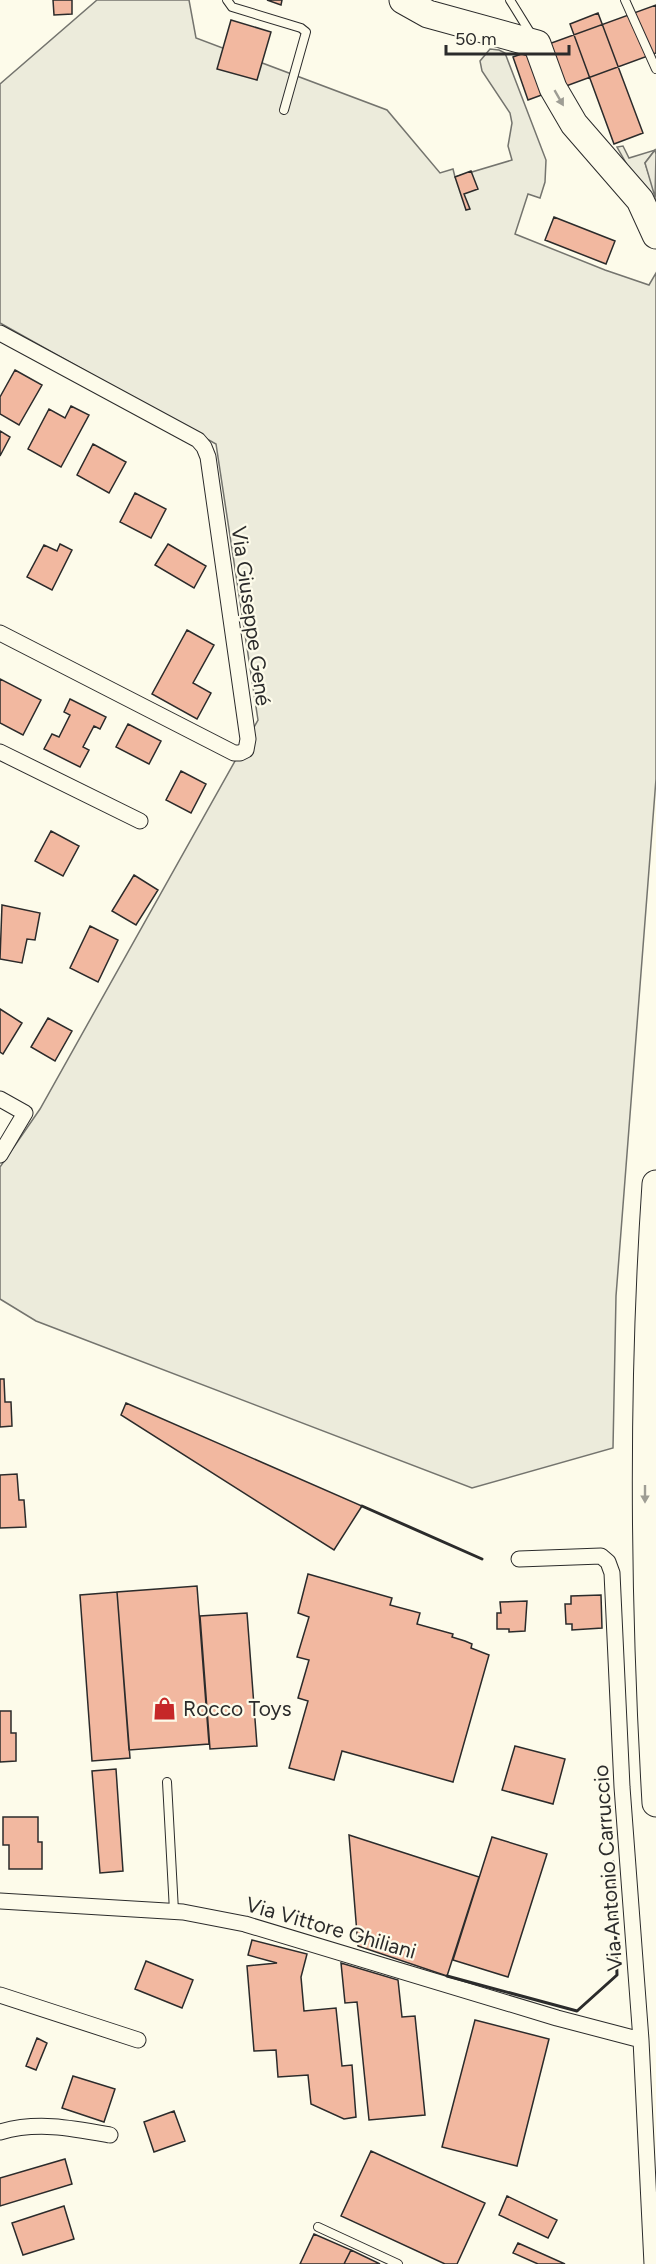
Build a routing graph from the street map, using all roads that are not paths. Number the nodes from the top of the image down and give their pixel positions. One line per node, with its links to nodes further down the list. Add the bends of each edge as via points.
1 (227, 0): 7 (lane, via 232,7 306,32)
2 (403, 0): 5 (highway, via 428,14)
3 (510, 0): 5 (lane)
4 (626, 0): 6 (lane)
5 (537, 44): 8 (highway, one-way to 8, via 553,88 574,124 640,200)
6 (656, 69)
7 (284, 110)
8 (656, 235)
9 (0, 333): 10 (street, Via Giuseppe Gené, via 198,440 204,447 248,739 246,750 234,753)
10 (0, 633)
11 (0, 752): 12 (street)
12 (140, 821)
13 (0, 1099): 14 (street, via 25,1113)
14 (0, 1155)
15 (656, 1184): 18 (highway, one-way to 18, via 645,1487)
16 (519, 1559): 23 (street, Via Antonio Carruccio, via 595,1555 605,1558 611,1568)
17 (167, 1782): 20 (lane)
18 (656, 1803)
19 (0, 1901): 20 (street, Via Vittore Ghiliani)
20 (174, 1911): 23 (street, Via Vittore Ghiliani, via 245,1923)
21 (0, 1995): 22 (street)
22 (138, 2040)
23 (641, 2040): 28 (street, Via Antonio Carruccio)
24 (0, 2132): 25 (street, via 50,2125)
25 (110, 2135)
26 (318, 2228): 27 (lane)
27 (398, 2264)
28 (652, 2264)

